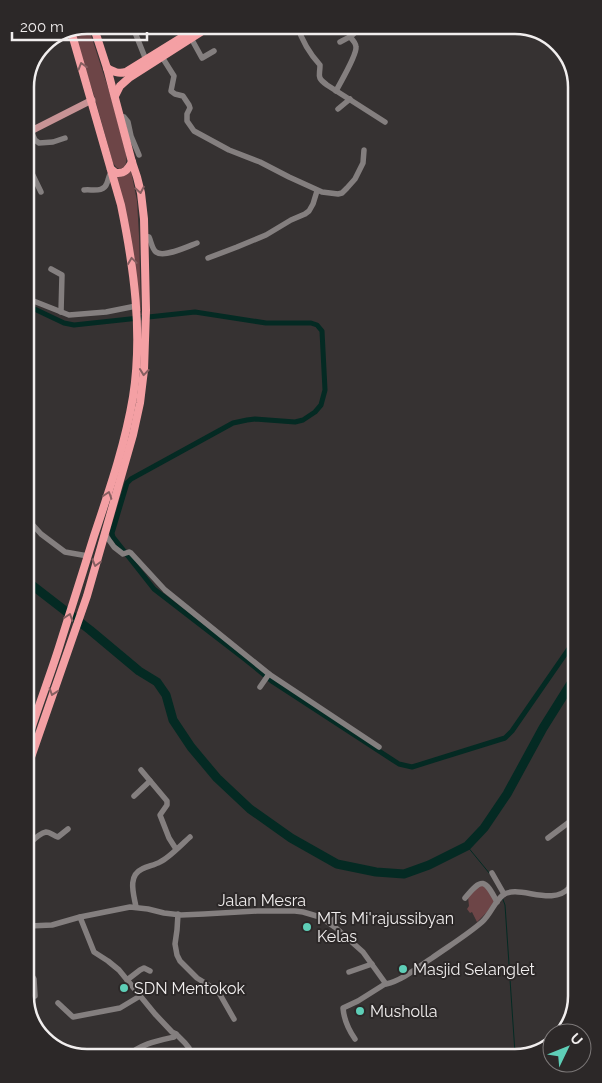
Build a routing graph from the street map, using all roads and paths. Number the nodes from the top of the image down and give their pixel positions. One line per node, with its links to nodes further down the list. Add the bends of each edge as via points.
1 (96, 34): 14 (highway)
2 (136, 34): 13 (street)
3 (192, 34): 9 (highway)
4 (196, 34): 9 (highway)
5 (300, 34): 15 (street, via 307,50 320,65 319,79)
6 (353, 34): 8 (street)
7 (73, 36): 18 (highway, one-way to 7)
8 (350, 36): 10 (street); 15 (street, via 356,50)
9 (187, 39): 11 (street, via 202,58); 12 (highway); 13 (highway)
10 (340, 42)
11 (214, 51)
12 (162, 57): 16 (highway, via 123,83); 31 (street, via 174,76 171,90 183,96 189,104 187,121 194,131)
13 (146, 60): 14 (highway, via 121,73)
14 (107, 68): 16 (highway)
15 (336, 91): 17 (street)
16 (115, 96): 20 (highway)
17 (350, 99): 19 (street); 21 (street)
18 (92, 100): 22 (main road); 28 (highway)
19 (338, 109)
20 (120, 116): 26 (street, via 128,122); 27 (highway)
21 (385, 122)
22 (34, 130)
23 (65, 138): 24 (street, via 39,143)
24 (34, 139)
25 (364, 150): 31 (street, via 359,173 342,193)
26 (140, 155)
27 (132, 162): 28 (highway, via 124,172); 33 (highway, one-way to 33, via 141,193)
28 (112, 170): 30 (street, via 103,189); 38 (highway, one-way to 28, via 127,233)
29 (34, 178): 32 (street)
30 (84, 190)
31 (317, 190): 35 (street, via 313,204 305,214 266,235)
32 (41, 192)
33 (144, 236): 34 (street, via 149,237 154,250 160,253); 40 (highway, one-way to 40, via 144,370)
34 (197, 243)
35 (208, 258)
36 (51, 269): 39 (street, via 62,275)
37 (34, 301): 39 (street)
38 (136, 308): 39 (street, via 69,315); 40 (highway)
39 (61, 312)
40 (130, 435): 42 (highway); 43 (highway, one-way to 40)
41 (34, 526): 43 (street, via 65,552)
42 (104, 533): 44 (street, via 114,548 136,558 165,590); 47 (highway, one-way to 47, via 87,596)
43 (88, 556): 46 (highway, one-way to 43)
44 (268, 674): 45 (street); 48 (street)
45 (260, 687)
46 (34, 722)
47 (34, 746)
48 (379, 747)
49 (141, 770): 50 (street)
50 (150, 781): 51 (street); 57 (street, via 167,801 160,815)
51 (134, 796)
52 (568, 823): 55 (street)
53 (68, 829): 56 (street, via 58,837 46,832)
54 (190, 837): 57 (street)
55 (548, 838)
56 (34, 839)
57 (176, 849): 62 (street, via 135,876 132,884)
58 (492, 873): 61 (street)
59 (568, 889): 61 (street, via 561,895 516,892)
60 (465, 898): 61 (street, via 478,884 486,884)
61 (500, 898): 73 (street, via 485,919 453,944 401,979)
62 (136, 908): 63 (street, Jalan Mesra); 65 (street, Jalan Mesra)
63 (178, 914): 66 (street, Jalan Mesra, via 294,911 320,916); 77 (street, via 175,947 180,961 218,991)
64 (339, 914): 66 (street)
65 (80, 917): 67 (street, Jalan Mesra, via 52,926); 72 (street, via 94,952 113,964)
66 (329, 923): 68 (street, Jalan Mesra)
67 (34, 926)
68 (372, 964): 70 (street); 73 (street, Jalan Mesra)
69 (150, 971): 72 (street, via 144,968)
70 (349, 972)
71 (34, 979): 74 (street)
72 (127, 980): 75 (street)
73 (385, 984): 79 (street, via 343,1008 347,1026)
74 (35, 996)
75 (140, 996): 76 (street, via 120,1008 73,1017); 78 (street)
76 (58, 1002)
77 (234, 1019)
78 (176, 1034): 80 (street); 81 (street)
79 (355, 1038)
80 (138, 1049)
81 (189, 1049)

